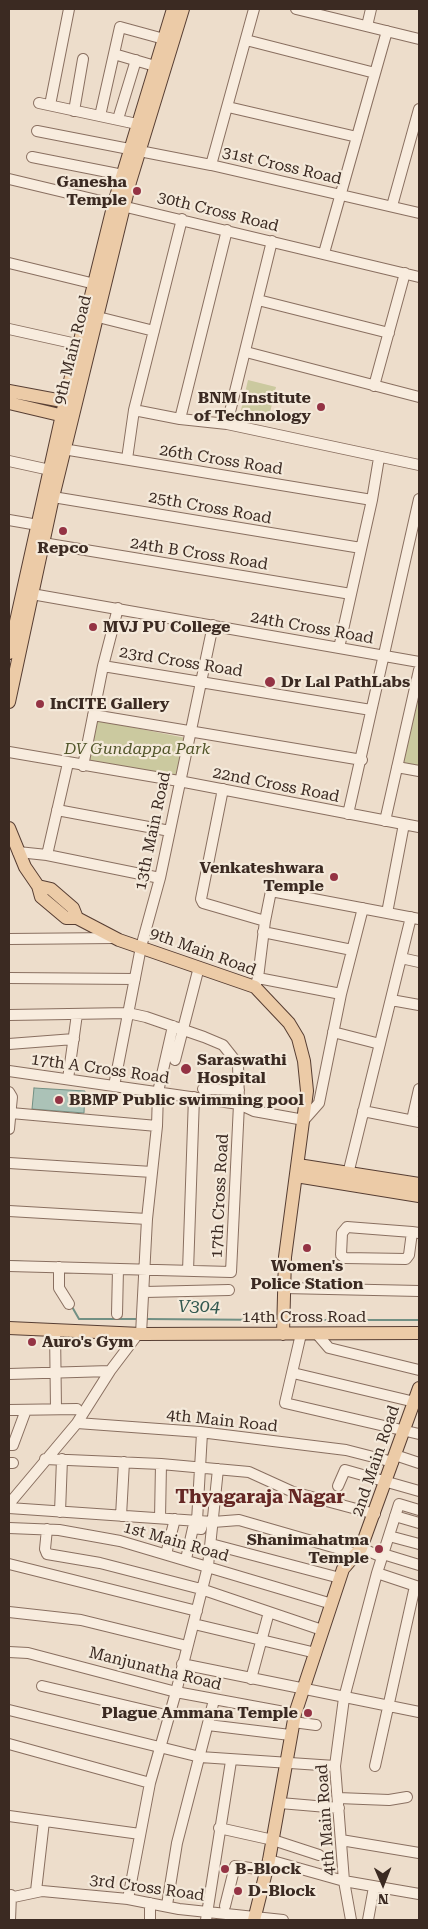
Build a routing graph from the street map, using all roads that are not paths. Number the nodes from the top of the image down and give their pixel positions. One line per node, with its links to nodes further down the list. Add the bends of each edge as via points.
1 (69, 9): 18 (street)
2 (173, 9): 9 (main road, 9th Main Road)
3 (184, 9): 27 (main road, 9th Main Road)
4 (254, 9): 10 (street)
5 (296, 9): 7 (street)
6 (371, 9): 7 (street)
7 (367, 26): 8 (street)
8 (387, 31): 11 (street); 16 (street)
9 (164, 39): 12 (street, via 120,27); 15 (main road, 9th Main Road)
10 (246, 40): 16 (street); 19 (street)
11 (419, 40)
12 (114, 54): 14 (street); 22 (street)
13 (83, 59): 21 (street)
14 (136, 60): 15 (street); 23 (street)
15 (155, 66): 24 (main road, 9th Main Road)
16 (375, 73): 26 (street)
17 (39, 103): 18 (street)
18 (50, 106): 21 (street)
19 (228, 107): 26 (street); 29 (street)
20 (419, 109): 34 (street)
21 (74, 111): 22 (street)
22 (100, 116): 23 (street)
23 (118, 119): 24 (street)
24 (137, 124): 27 (main road, 9th Main Road)
25 (37, 131): 27 (street, 31st Cross Road)
26 (357, 138): 32 (street)
27 (134, 150): 29 (street, 31st Cross Road); 30 (main road, 9th Main Road); 33 (main road, 9th Main Road)
28 (32, 156): 30 (street)
29 (211, 165): 32 (street, 31st Cross Road)
30 (122, 175): 33 (main road, 9th Main Road)
31 (9, 178): 33 (street, 30th Cross Road)
32 (341, 194): 34 (street, 31st Cross Road); 39 (street)
33 (120, 204): 36 (street, 30th Cross Road); 43 (main road, 9th Main Road); 45 (main road, 9th Main Road)
34 (392, 206): 35 (street, 31st Cross Road)
35 (419, 213)
36 (182, 219): 37 (street, 30th Cross Road); 47 (street)
37 (227, 230): 38 (street, 30th Cross Road); 58 (street)
38 (272, 241): 39 (street, 30th Cross Road); 44 (street)
39 (324, 254): 41 (street, 30th Cross Road)
40 (9, 263): 43 (street)
41 (405, 273): 42 (street, 30th Cross Road); 48 (street)
42 (419, 277)
43 (95, 284): 49 (main road, 9th Main Road)
44 (258, 300): 48 (street); 50 (street)
45 (98, 317): 47 (street); 54 (main road, 9th Main Road)
46 (9, 329): 49 (street)
47 (154, 331): 56 (street)
48 (389, 333): 51 (street)
49 (81, 345): 54 (main road, 9th Main Road)
50 (246, 352): 51 (street); 59 (street)
51 (374, 386): 53 (street)
52 (9, 391): 54 (main road)
53 (419, 397)
54 (71, 402): 57 (main road, 9th Main Road)
55 (9, 403): 57 (main road)
56 (134, 410): 58 (street); 62 (street)
57 (68, 417): 60 (main road, 9th Main Road)
58 (180, 419): 59 (street)
59 (227, 424): 61 (street)
60 (60, 449): 62 (street, 26th Cross Road); 65 (main road, 9th Main Road); 66 (main road, 9th Main Road)
61 (379, 458): 64 (street); 67 (street)
62 (127, 459): 67 (street, 26th Cross Road)
63 (9, 462): 65 (street)
64 (419, 465)
65 (50, 470): 70 (main road, 9th Main Road)
66 (53, 497): 71 (main road, 9th Main Road); 72 (street, 25th Cross Road)
67 (372, 500): 72 (street)
68 (419, 500): 78 (street)
69 (9, 520): 70 (street)
70 (38, 525): 73 (main road, 9th Main Road)
71 (43, 543): 73 (main road, 9th Main Road); 74 (street, 24th B Cross Road)
72 (361, 548): 74 (street)
73 (27, 593): 75 (street, 24th Cross Road); 80 (main road, 9th Main Road)
74 (351, 594): 77 (street)
75 (118, 608): 76 (street, 24th Cross Road); 81 (street)
76 (213, 625): 77 (street, 24th Cross Road); 83 (street, 13th Main Road)
77 (339, 648): 78 (street, 24th Cross Road)
78 (384, 656): 79 (street, 24th Cross Road); 85 (street)
79 (419, 662)
80 (11, 664): 84 (main road, 9th Main Road)
81 (103, 666): 83 (street, 23rd Cross Road); 86 (street)
82 (419, 670): 92 (street)
83 (200, 682): 85 (street, 23rd Cross Road); 87 (street, 13th Main Road)
84 (9, 702)
85 (371, 710): 89 (street)
86 (93, 715): 87 (street); 91 (street)
87 (190, 732): 89 (street); 94 (street, 13th Main Road)
88 (9, 752): 90 (street, 22nd Cross Road)
89 (362, 760): 97 (street)
90 (68, 763): 91 (street, 22nd Cross Road); 96 (street)
91 (83, 766): 94 (street, 22nd Cross Road)
92 (397, 767): 93 (street); 98 (street)
93 (419, 771)
94 (179, 781): 95 (street, 22nd Cross Road); 102 (street, 13th Main Road)
95 (223, 790): 97 (street, 22nd Cross Road); 110 (street, via 201,894 203,903)
96 (57, 810): 102 (street); 104 (street)
97 (348, 814): 98 (street, 22nd Cross Road)
98 (385, 821): 99 (street, 22nd Cross Road)
99 (404, 824): 100 (street, 22nd Cross Road); 107 (street)
100 (419, 827)
101 (9, 828): 103 (main road, 9th Main Road)
102 (170, 831): 105 (street, 13th Main Road)
103 (18, 852): 104 (street); 109 (main road, 9th Main Road, via 42,897 66,918)
104 (47, 855): 105 (street)
105 (160, 878): 115 (street, 13th Main Road)
106 (363, 908): 107 (street); 110 (street, via 271,891); 116 (street)
107 (387, 913): 108 (street)
108 (415, 918): 117 (street)
109 (80, 920): 112 (street); 113 (main road, 9th Main Road)
110 (265, 921): 111 (street)
111 (263, 932): 116 (street); 122 (street)
112 (77, 937): 113 (street); 114 (street)
113 (116, 938): 115 (main road, 9th Main Road)
114 (9, 939)
115 (141, 947): 119 (main road, 9th Main Road); 121 (street, 13th Main Road)
116 (352, 950): 123 (street)
117 (401, 958): 118 (street); 124 (street)
118 (419, 962)
119 (199, 967): 122 (main road, 9th Main Road); 129 (street)
120 (9, 978): 121 (street)
121 (135, 979): 127 (street, 13th Main Road)
122 (256, 983): 123 (street); 147 (main road, 9th Main Road, via 298,1038 304,1061)
123 (341, 994): 130 (street)
124 (391, 1000): 125 (street); 133 (street)
125 (419, 1005)
126 (77, 1014): 127 (street, 17th Cross Road); 128 (street, 17th Cross Road); 131 (street)
127 (128, 1014): 129 (street, 17th Cross Road, via 146,1016); 137 (street, 13th Main Road)
128 (9, 1016)
129 (178, 1028): 134 (street); 140 (street, 17th Cross Road, via 223,1045 238,1064); 142 (street)
130 (333, 1032): 133 (street); 147 (street, via 318,1103)
131 (74, 1039): 132 (street); 136 (street)
132 (9, 1044)
133 (380, 1044): 146 (street)
134 (175, 1060)
135 (9, 1071): 136 (street, 17th A Cross Road)
136 (68, 1079): 137 (street, 17th A Cross Road)
137 (114, 1086): 142 (street, 17th A Cross Road)
138 (419, 1088): 148 (street)
139 (203, 1089): 140 (street)
140 (239, 1090): 144 (street, 17th Cross Road)
141 (9, 1092): 145 (street, via 12,1097)
142 (158, 1092): 143 (street, 17th A Cross Road); 149 (street)
143 (194, 1097): 144 (street, 17th A Cross Road); 164 (street)
144 (239, 1104): 147 (street, 17th A Cross Road, via 254,1111); 164 (street, 17th Cross Road, via 231,1272)
145 (10, 1109): 149 (street); 150 (street)
146 (364, 1111): 148 (street); 153 (street)
147 (304, 1120): 154 (main road, 9th Main Road)
148 (416, 1121)
149 (157, 1126): 152 (street)
150 (9, 1129)
151 (9, 1163): 152 (street)
152 (152, 1172): 158 (street)
153 (348, 1174): 154 (main road); 155 (main road)
154 (296, 1177): 156 (main road); 165 (main road, 9th Main Road)
155 (419, 1184)
156 (419, 1196)
157 (9, 1211): 158 (street)
158 (147, 1219): 163 (street)
159 (415, 1232): 159 (street, via 347,1227 342,1233 341,1255 345,1258 406,1259)
160 (9, 1266): 161 (street)
161 (50, 1267): 162 (street); 169 (street)
162 (118, 1269): 163 (street); 170 (street)
163 (144, 1269): 164 (street); 168 (street)
164 (188, 1271)
165 (284, 1288): 167 (street); 171 (main road, 9th Main Road)
166 (229, 1290): 168 (street)
167 (419, 1291)
168 (145, 1292): 172 (street)
169 (69, 1304)
170 (117, 1314)
171 (283, 1324): 172 (main road, 14th Cross Road); 176 (main road, 14th Cross Road)
172 (141, 1327): 174 (main road, 14th Cross Road); 179 (street)
173 (9, 1328): 174 (main road, 14th Cross Road)
174 (55, 1330): 180 (street)
175 (419, 1333): 177 (main road, 14th Cross Road)
176 (302, 1334): 177 (main road, 14th Cross Road); 181 (street)
177 (317, 1334): 178 (street, via 328,1348)
178 (419, 1370)
179 (110, 1371): 180 (street); 189 (street)
180 (56, 1373): 182 (street); 185 (street)
181 (293, 1373): 184 (street); 190 (street, via 285,1403)
182 (9, 1374)
183 (419, 1388): 184 (main road, 2nd Main Road)
184 (416, 1402): 190 (main road, 2nd Main Road)
185 (56, 1409): 186 (street); 188 (street)
186 (77, 1409)
187 (9, 1410): 188 (street)
188 (26, 1410): 193 (street, via 13,1445)
189 (77, 1423): 191 (street, 4th Main Road); 194 (street)
190 (403, 1429): 192 (street); 196 (main road, 2nd Main Road)
191 (202, 1433): 196 (street, 4th Main Road); 200 (street)
192 (419, 1434)
193 (9, 1445)
194 (45, 1459): 195 (street); 205 (street)
195 (62, 1459): 197 (street); 207 (street)
196 (394, 1459): 198 (street, 4th Main Road); 202 (main road, 2nd Main Road)
197 (124, 1462): 199 (street); 209 (street)
198 (419, 1463)
199 (161, 1464): 200 (street); 211 (street)
200 (199, 1467): 201 (street); 213 (street)
201 (218, 1469): 208 (street, via 249,1472 293,1492); 213 (street)
202 (386, 1480): 203 (street, via 345,1470); 204 (street); 208 (main road, 2nd Main Road)
203 (338, 1486)
204 (419, 1491)
205 (10, 1502): 207 (street)
206 (419, 1510): 210 (street, 4th Main Road, via 399,1504)
207 (60, 1512): 209 (street)
208 (375, 1514): 220 (main road, 2nd Main Road)
209 (121, 1516): 211 (street)
210 (395, 1516): 214 (street); 217 (street, 4th Main Road)
211 (160, 1518): 212 (street)
212 (175, 1519): 213 (street); 221 (street)
213 (204, 1522): 218 (street); 220 (street, via 239,1520); 223 (street, via 201,1529 193,1528)
214 (419, 1523)
215 (9, 1528): 216 (street, 1st Main Road)
216 (48, 1529): 221 (street, 1st Main Road, via 120,1541); 230 (street, via 47,1554 100,1563)
217 (389, 1536): 219 (street); 222 (street, 4th Main Road)
218 (211, 1544): 226 (street); 228 (street)
219 (419, 1544)
220 (359, 1551): 222 (street); 228 (main road, 2nd Main Road, via 343,1569)
221 (166, 1554): 223 (street, 1st Main Road)
222 (382, 1555): 225 (street); 227 (street, 4th Main Road)
223 (186, 1559): 226 (street, 1st Main Road)
224 (9, 1564): 232 (street)
225 (419, 1565)
226 (208, 1566): 230 (street); 231 (street, 1st Main Road)
227 (377, 1573): 229 (street); 246 (street, 4th Main Road)
228 (340, 1578): 231 (main road, 2nd Main Road)
229 (417, 1587): 248 (street)
230 (201, 1589): 232 (street); 234 (street)
231 (332, 1604): 236 (main road, 2nd Main Road)
232 (197, 1611): 235 (street)
233 (9, 1612): 238 (street, via 81,1620)
234 (269, 1612): 236 (street); 237 (street)
235 (194, 1624): 237 (street); 238 (street)
236 (322, 1630): 240 (main road, 2nd Main Road)
237 (262, 1640): 240 (street); 242 (street)
238 (187, 1646): 241 (street)
239 (9, 1652): 245 (street, Manjunatha Road, via 28,1653)
240 (316, 1653): 244 (main road, 2nd Main Road)
241 (182, 1664): 242 (street); 245 (street)
242 (251, 1678): 244 (street)
243 (42, 1686): 251 (street)
244 (303, 1689): 246 (street); 252 (main road, 2nd Main Road)
245 (176, 1692): 247 (street, Manjunatha Road); 251 (street)
246 (344, 1698): 248 (street); 261 (street, 4th Main Road)
247 (214, 1700): 252 (street, Manjunatha Road); 254 (street)
248 (388, 1705): 250 (street); 262 (street)
249 (9, 1710): 257 (street)
250 (419, 1712)
251 (170, 1716): 257 (street)
252 (294, 1718): 253 (street, Manjunatha Road); 255 (main road, 2nd Main Road)
253 (316, 1724)
254 (208, 1725): 255 (street); 258 (street)
255 (290, 1735): 260 (main road, 2nd Main Road)
256 (9, 1744): 263 (street)
257 (160, 1747): 258 (street); 263 (street)
258 (200, 1757): 259 (street); 283 (street, via 178,1843)
259 (231, 1760): 260 (street); 269 (street)
260 (286, 1765): 261 (street); 265 (main road, 2nd Main Road)
261 (335, 1766): 266 (street, 4th Main Road)
262 (375, 1766)
263 (150, 1783): 270 (street)
264 (407, 1797): 266 (street)
265 (280, 1803): 266 (street); 271 (main road, 2nd Main Road)
266 (339, 1803): 272 (street, 4th Main Road)
267 (9, 1816): 268 (street)
268 (44, 1821): 270 (street); 278 (street)
269 (219, 1828): 271 (street); 286 (street)
270 (140, 1834): 281 (street)
271 (273, 1840): 274 (street); 275 (main road, 2nd Main Road)
272 (342, 1840): 273 (street); 276 (street, 4th Main Road)
273 (419, 1853)
274 (318, 1855)
275 (268, 1865): 276 (street); 284 (street, via 235,1866); 287 (main road, 2nd Main Road)
276 (344, 1881): 277 (street); 292 (street, 4th Main Road)
277 (374, 1887): 279 (street); 293 (street)
278 (36, 1891): 280 (street, 3rd Cross Road); 281 (street, 3rd Cross Road)
279 (419, 1894)
280 (10, 1897): 288 (street)
281 (128, 1900): 282 (street, 3rd Cross Road)
282 (150, 1903): 283 (street, 3rd Cross Road); 289 (street)
283 (167, 1905): 285 (street, 3rd Cross Road)
284 (225, 1906)
285 (179, 1909): 286 (street, 3rd Cross Road); 290 (street)
286 (206, 1916): 287 (street, 3rd Cross Road)
287 (254, 1918): 291 (street, 3rd Cross Road)
288 (10, 1920)
289 (150, 1920)
290 (178, 1920)
291 (283, 1920)
292 (351, 1920)
293 (368, 1920)

